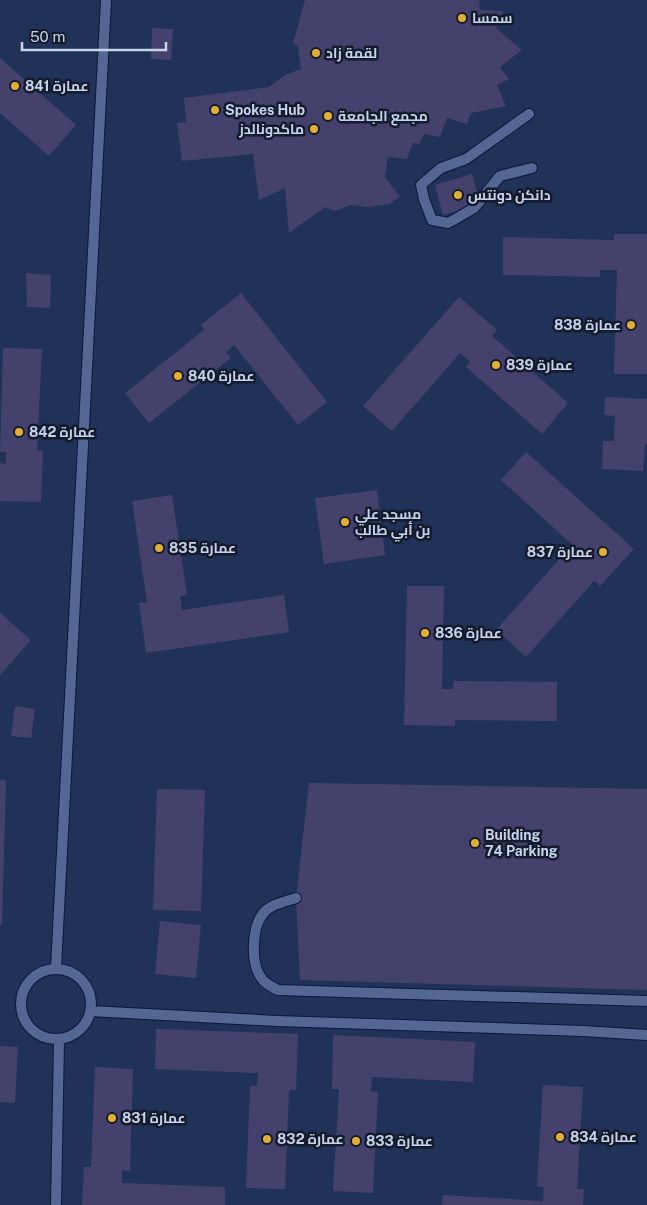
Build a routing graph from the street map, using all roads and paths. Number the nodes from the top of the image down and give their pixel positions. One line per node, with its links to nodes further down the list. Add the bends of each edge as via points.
1 (106, 0): 5 (lane)
2 (529, 114): 3 (lane, via 466,159 441,168 421,185 432,220 448,224 474,208 500,176)
3 (532, 168)
4 (296, 898): 6 (lane, via 272,905 261,915 256,927 254,962 266,984 278,990)
5 (56, 968): 7 (lane, via 75,974 83,981 90,995); 9 (lane, via 44,970 26,984 20,1006 22,1017 37,1035)
6 (647, 1001)
7 (90, 1012): 8 (lane); 9 (lane, via 79,1031)
8 (647, 1035)
9 (59, 1040): 10 (lane)
10 (56, 1205)

